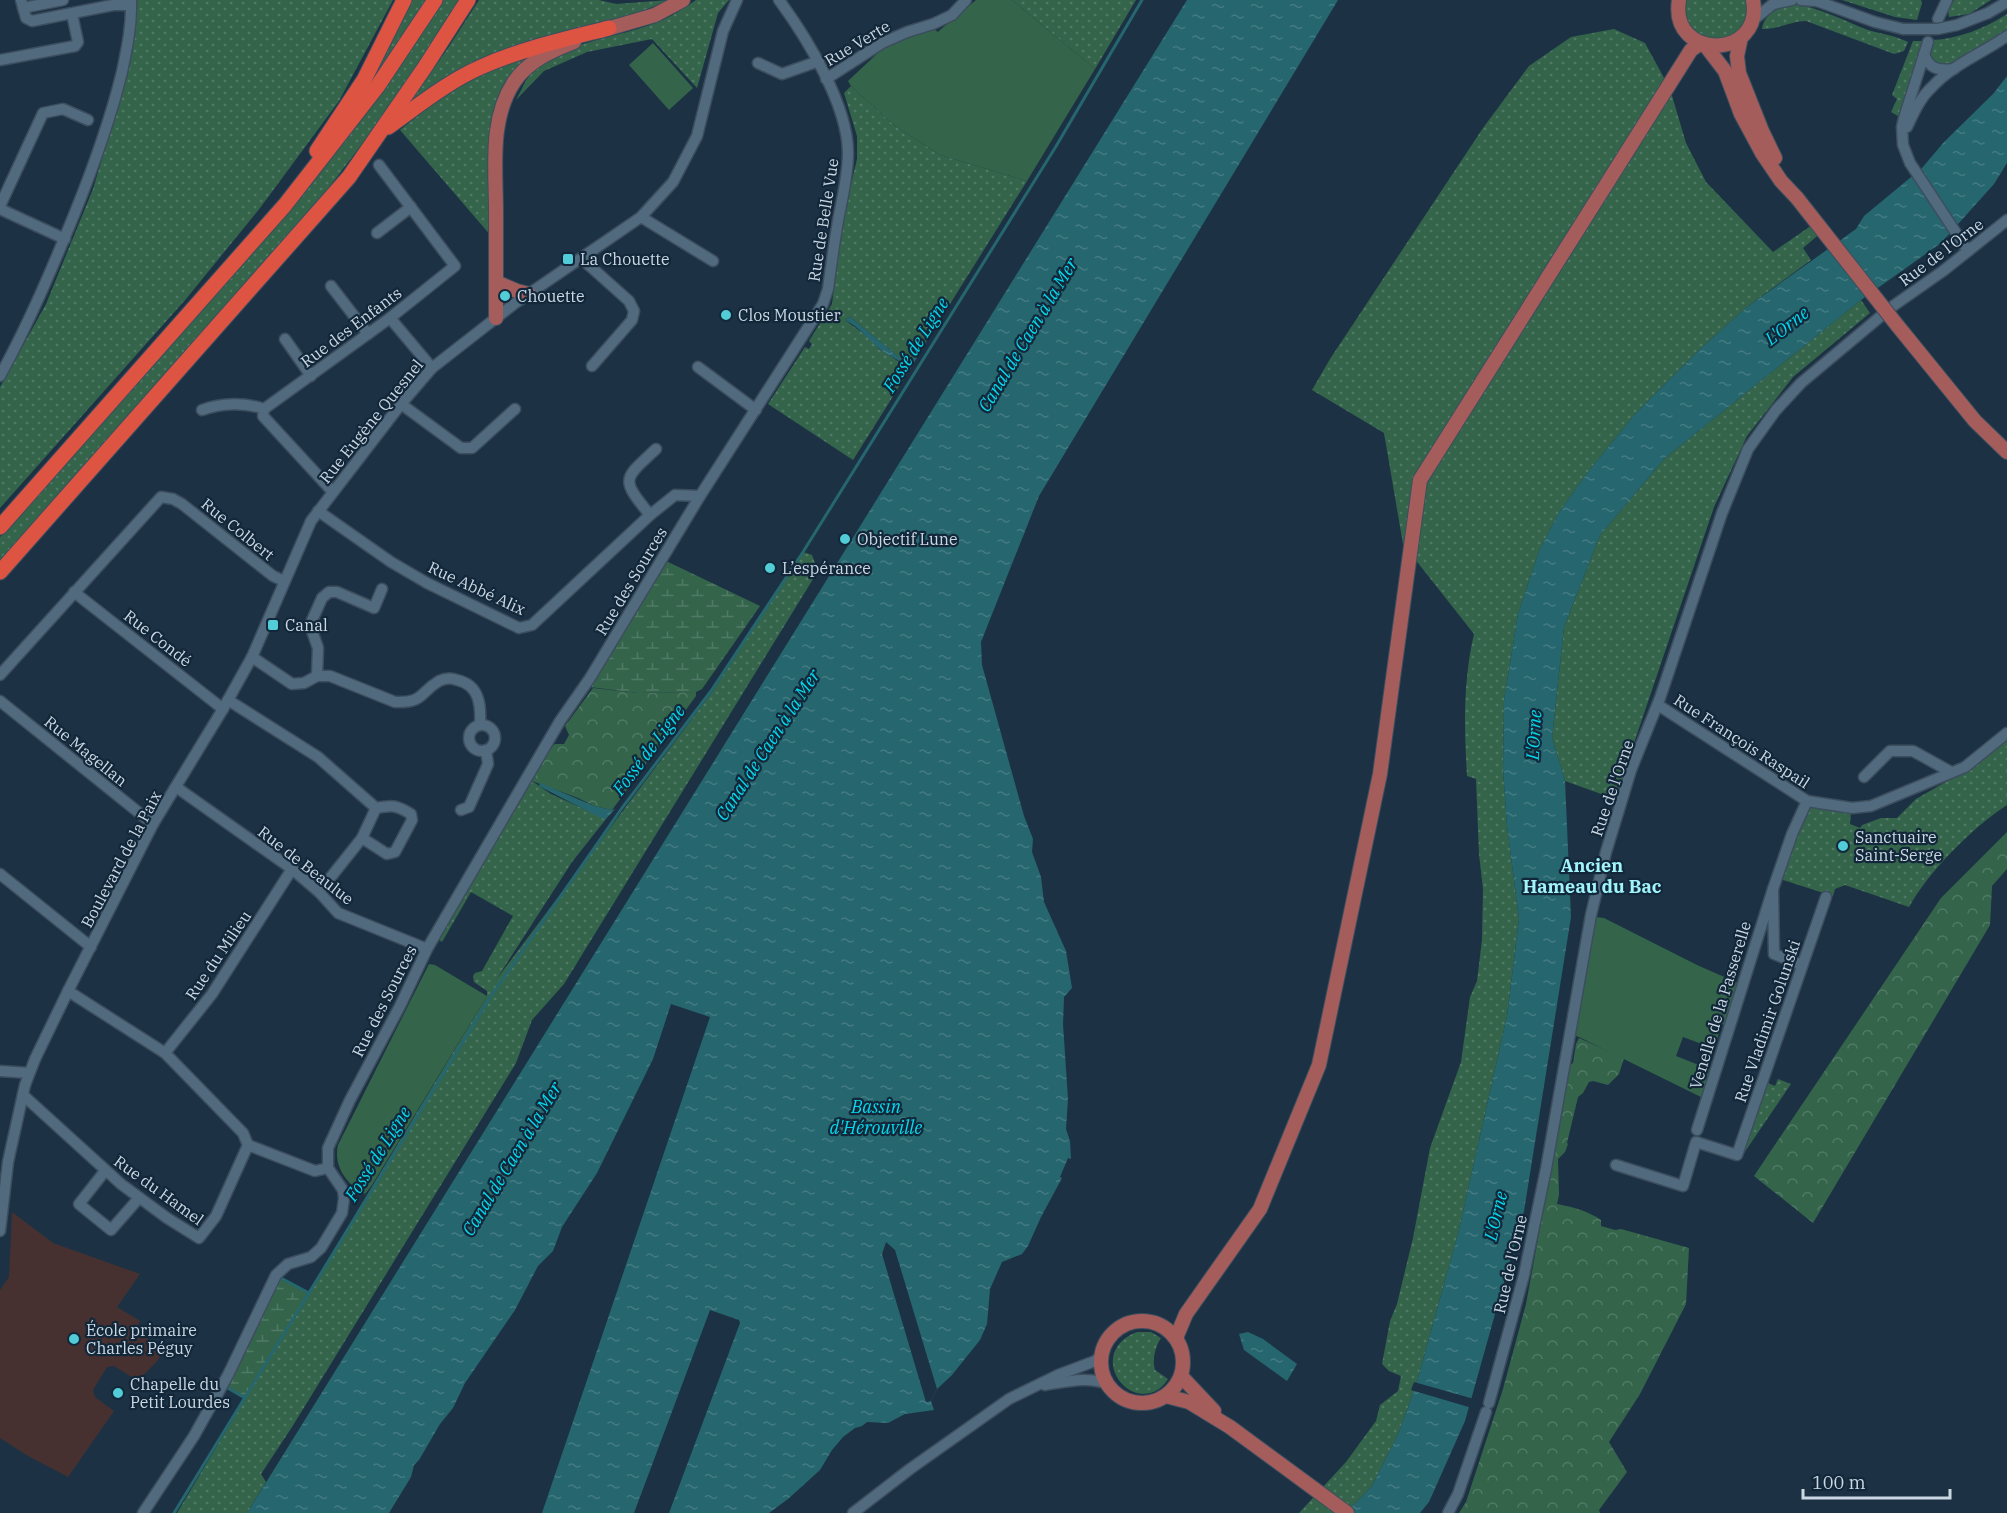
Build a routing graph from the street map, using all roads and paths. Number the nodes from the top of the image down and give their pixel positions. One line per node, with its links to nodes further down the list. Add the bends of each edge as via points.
1 (63, 0): 18 (street)
2 (404, 0): 37 (highway, via 364,80 309,162)
3 (435, 0): 37 (highway, via 377,87)
4 (468, 0): 34 (highway)
5 (683, 0): 22 (main road, via 655,15)
6 (737, 0): 41 (street, Rue Eugène Quesnel, via 723,31 697,136 673,182)
7 (779, 0): 29 (street, Rue de Belle Vue)
8 (966, 0): 32 (street, Rue Verte, via 952,15 882,43)
9 (1679, 0): 26 (main road, via 1681,22)
10 (1753, 0): 21 (main road)
11 (1792, 0): 21 (street, via 1773,4)
12 (1801, 0): 13 (street)
13 (1815, 0): 16 (street, bridge, via 1903,29 1957,25)
14 (1947, 0): 20 (street)
15 (131, 2): 17 (street); 44 (street, via 128,42 113,107)
16 (2007, 2)
17 (113, 3): 19 (street)
18 (22, 4): 19 (street, via 26,18 32,21)
19 (72, 14): 28 (street, via 78,42 75,46)
20 (1938, 19)
21 (1752, 21): 24 (main road)
22 (609, 28): 34 (highway, via 482,66); 48 (main road, via 540,58 521,72 508,92 499,117 496,143)
23 (2007, 36): 31 (street)
24 (1741, 37): 26 (main road, via 1724,45); 38 (main road, via 1739,73 1762,131)
25 (1928, 42): 27 (street)
26 (1697, 44): 38 (main road, via 1719,61 1762,153); 115 (main road, via 1420,480 1380,774 1319,1065 1260,1209)
27 (1924, 54): 31 (street, via 1933,67); 35 (street, via 1904,118)
28 (0, 60)
29 (819, 61): 30 (street, via 782,74); 32 (street, Rue de Belle Vue)
30 (758, 63)
31 (1955, 69): 35 (street, via 1933,85 1918,104)
32 (826, 79): 66 (street, Rue de Belle Vue, via 840,114 848,152 828,289 823,304)
33 (88, 120): 40 (street, via 63,109 43,113)
34 (381, 132): 74 (highway, via 349,177)
35 (1902, 139): 45 (street, via 1916,174)
36 (379, 165): 39 (street)
37 (305, 180): 73 (highway)
38 (1797, 198): 68 (main road, bridge, via 1975,421)
39 (411, 207): 43 (street); 53 (street, Rue des Enfants, via 455,266)
40 (0, 208): 44 (street)
41 (641, 216): 46 (street, Rue Eugène Quesnel); 47 (street)
42 (2007, 220): 45 (street, Rue de l'Orne)
43 (377, 233)
44 (64, 239): 61 (street, via 40,298)
45 (1968, 251): 51 (street, Rue de l'Orne)
46 (582, 259): 50 (street, Rue Eugène Quesnel); 57 (street, via 629,301 634,311 632,320)
47 (713, 261)
48 (496, 282): 50 (main road); 54 (main road)
49 (331, 286): 55 (street)
50 (529, 294): 54 (street, Rue Eugène Quesnel)
51 (1893, 306)
52 (1881, 316): 83 (street, Rue de l'Orne, via 1801,383 1753,440 1722,513)
53 (390, 318): 55 (street, Rue des Enfants); 59 (street)
54 (496, 318): 59 (street, Rue Eugène Quesnel)
55 (368, 334): 60 (street, Rue des Enfants)
56 (285, 339): 60 (street)
57 (592, 366)
58 (698, 367): 66 (street)
59 (432, 369): 62 (street, Rue Eugène Quesnel)
60 (311, 375): 65 (street, Rue des Enfants)
61 (0, 376)
62 (401, 404): 63 (street, via 461,447 471,448); 69 (street, Rue Eugène Quesnel)
63 (515, 409)
64 (202, 410): 65 (street, via 251,404)
65 (264, 410): 69 (street, via 263,416)
66 (756, 410): 70 (street, Rue de Belle Vue)
67 (656, 449): 72 (street, via 631,473 629,484)
68 (2007, 452)
69 (333, 492): 71 (street, Rue Eugène Quesnel)
70 (700, 496): 72 (street, Rue Abbé Alix, via 675,495); 101 (street, Rue des Sources, via 560,721)
71 (316, 514): 72 (street, Rue Abbé Alix, via 418,578 519,628 532,625); 75 (street, Boulevard de la Paix)
72 (650, 514)
73 (0, 527)
74 (0, 572)
75 (284, 581): 77 (street, Rue Colbert, via 182,504 160,497); 78 (street, Boulevard de la Paix)
76 (382, 589): 80 (street, via 374,608 337,592 322,598 310,624 318,648)
77 (75, 592): 79 (street); 82 (street, Rue Condé)
78 (252, 657): 80 (street, via 292,684); 82 (street, Boulevard de la Paix)
79 (0, 675)
80 (317, 676): 84 (street, via 330,676 395,702 407,703 418,699 440,680 460,680 476,693 481,706)
81 (0, 701): 93 (street, Rue Magellan)
82 (226, 704): 89 (street, Boulevard de la Paix); 91 (street, Rue Condé, via 318,757)
83 (1658, 705): 90 (street, Rue François Raspail); 127 (street, Rue de l'Orne, via 1631,770 1595,898 1524,1275 1487,1408)
84 (480, 725): 86 (street, via 488,726 494,733 492,745); 86 (street, via 470,732 469,741 473,748)
85 (2007, 733): 87 (street, Rue François Raspail, via 1965,767)
86 (486, 750): 92 (street, via 488,764 469,807)
87 (1951, 772): 88 (street, via 1913,751 1890,751); 90 (street, Rue François Raspail, via 1871,807)
88 (1864, 777)
89 (176, 787): 93 (street, Boulevard de la Paix); 95 (street, Rue de Beaulue)
90 (1807, 801): 97 (street, Venelle de la Passerelle)
91 (376, 808): 94 (street); 94 (street, via 399,807 411,814 412,820 394,852 387,854)
92 (461, 810)
93 (153, 824): 100 (street, Boulevard de la Paix)
94 (362, 838): 98 (street)
95 (292, 869): 98 (street, Rue de Beaulue); 104 (street, Rue du Milieu, via 212,994)
96 (0, 874): 100 (street)
97 (1773, 889): 102 (street, Venelle de la Passerelle, via 1774,954); 108 (street, Venelle de la Passerelle)
98 (319, 892): 101 (street, Rue de Beaulue, via 338,912)
99 (1826, 897): 102 (street, Rue Vladimir Golunski)
100 (91, 947): 103 (street, Boulevard de la Paix)
101 (428, 949): 111 (street, Rue des Sources, via 332,1137)
102 (1802, 964): 110 (street, Rue Vladimir Golunski, via 1737,1155 1696,1142 1683,1186)
103 (68, 992): 104 (street); 106 (street, Boulevard de la Paix)
104 (165, 1053): 109 (street, via 243,1133)
105 (0, 1071): 106 (street)
106 (29, 1073): 107 (street, Boulevard de la Paix)
107 (23, 1095): 112 (street, Rue du Hamel); 114 (street, Boulevard de la Paix, via 8,1162)
108 (1697, 1130)
109 (248, 1145): 111 (street, via 315,1171); 113 (street, Rue du Hamel, via 216,1216 199,1238)
110 (1616, 1165)
111 (328, 1168): 124 (street, via 343,1190 342,1213 321,1248 311,1257 288,1264 276,1275 194,1436)
112 (105, 1171): 113 (street, Rue du Hamel); 113 (street, via 79,1204 111,1230)
113 (139, 1198)
114 (0, 1231)
115 (1186, 1314): 116 (main road); 117 (main road)
116 (1160, 1325): 117 (main road); 118 (main road, via 1139,1322 1120,1328 1109,1339)
117 (1176, 1338): 119 (main road, via 1183,1356)
118 (1102, 1355): 120 (main road, via 1102,1370); 121 (street)
119 (1181, 1376): 122 (main road); 123 (main road)
120 (1108, 1384): 121 (street, via 1080,1379); 122 (main road, via 1121,1398 1130,1401 1148,1403)
121 (1032, 1387): 125 (street, via 977,1421)
122 (1166, 1396): 123 (main road, via 1189,1402)
123 (1230, 1427): 126 (main road)
124 (143, 1513)
125 (852, 1513)
126 (1347, 1513)
127 (1448, 1513)

